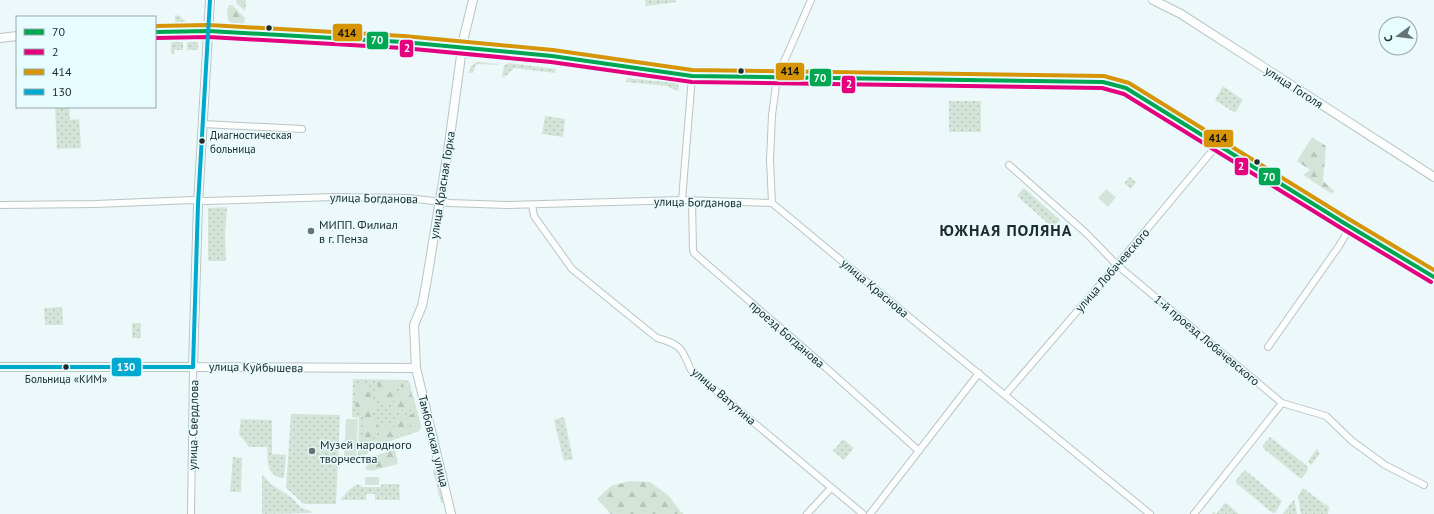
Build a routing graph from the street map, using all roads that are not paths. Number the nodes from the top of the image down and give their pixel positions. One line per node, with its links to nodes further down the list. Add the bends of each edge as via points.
1 (210, 0): 5 (main road, улица Свердлова)
2 (473, 0): 9 (main road, улица Красная Горка)
3 (811, 0): 11 (street)
4 (1153, 0): 16 (main road, улица Гоголя, via 1181,14)
5 (209, 31): 6 (main road); 9 (main road); 12 (main road, улица Свердлова)
6 (156, 32)
7 (16, 36): 8 (main road)
8 (0, 38)
9 (462, 47): 10 (main road, via 574,59); 20 (main road, улица Красная Горка)
10 (692, 76): 11 (main road); 17 (street)
11 (777, 78): 14 (main road, via 1103,82 1126,88); 21 (street, via 770,160)
12 (203, 124): 13 (street); 18 (main road, улица Свердлова)
13 (302, 129)
14 (1218, 144): 24 (main road); 25 (street, улица Лобачевского)
15 (1009, 165): 25 (street, 1-й проезд Лобачевского, via 1086,233)
16 (1434, 177)
17 (682, 200): 19 (street, улица Богданова); 23 (street, улица Богданова)
18 (199, 201): 20 (street, улица Богданова, via 334,197 408,198); 22 (street, улица Богданова); 28 (main road, улица Свердлова)
19 (692, 201): 21 (street, улица Богданова); 34 (street, проезд Богданова, via 694,253)
20 (440, 202): 23 (street, улица Богданова); 30 (main road, улица Красная Горка, via 422,306 414,325)
21 (772, 203): 31 (street, улица Краснова)
22 (0, 205)
23 (532, 205): 36 (street, улица Ватутина, via 534,216 572,269 657,338 671,341 683,350 691,370)
24 (1349, 226): 26 (main road); 27 (street, via 1339,246)
25 (1117, 265): 32 (street, улица Лобачевского); 33 (street, 1-й проезд Лобачевского)
26 (1434, 277)
27 (1268, 347)
28 (193, 366): 29 (main road, улица Куйбышева); 30 (main road, улица Куйбышева); 37 (street, улица Свердлова)
29 (0, 367)
30 (416, 368): 38 (main road, Тамбовская улица)
31 (978, 373): 32 (street, улица Краснова); 34 (street)
32 (1005, 395): 42 (street, улица Краснова)
33 (1282, 403): 35 (street, 1-й проезд Лобачевского, via 1326,416 1352,441 1385,465); 43 (street)
34 (919, 451): 41 (street)
35 (1424, 485)
36 (831, 488): 39 (street); 40 (street, улица Ватутина)
37 (191, 514)
38 (451, 514)
39 (807, 514)
40 (863, 514)
41 (870, 514)
42 (1150, 514)
43 (1194, 514)

